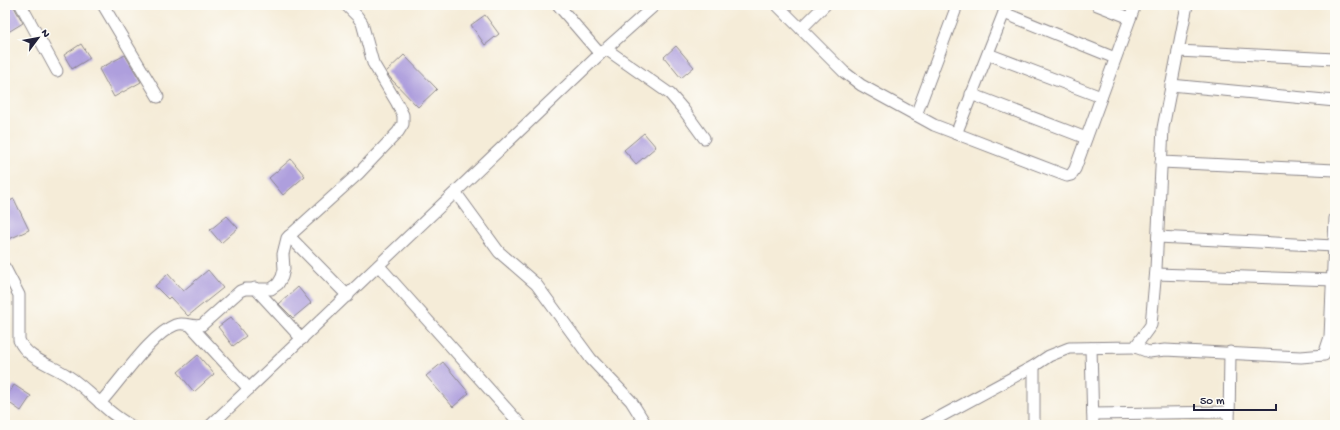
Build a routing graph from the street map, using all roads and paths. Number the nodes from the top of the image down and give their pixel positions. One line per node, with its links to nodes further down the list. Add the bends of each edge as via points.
1 (21, 5): 20 (street)
2 (104, 5): 23 (street)
3 (346, 5): 34 (street, via 362,23 373,63 403,115 403,124 358,174)
4 (558, 5): 16 (street)
5 (655, 5): 16 (street)
6 (777, 5): 14 (street)
7 (825, 5): 14 (street)
8 (1097, 5): 13 (street)
9 (1135, 5): 13 (street)
10 (1187, 5): 15 (street)
11 (1005, 9): 17 (street); 18 (street)
12 (955, 11): 26 (street)
13 (1130, 18): 18 (street)
14 (801, 29): 26 (street, via 844,72)
15 (1178, 51): 19 (street); 21 (street)
16 (603, 52): 28 (street, via 670,94); 32 (street)
17 (988, 54): 22 (street); 24 (street)
18 (1115, 58): 24 (street)
19 (1335, 59)
20 (57, 71)
21 (1171, 85): 25 (street); 30 (street, via 1163,128)
22 (971, 94): 27 (street); 29 (street)
23 (158, 97)
24 (1101, 97): 29 (street)
25 (1335, 101)
26 (916, 115): 27 (street)
27 (956, 134): 29 (street, via 1067,176 1075,169)
28 (704, 138)
29 (1086, 138)
30 (1161, 162): 31 (street); 35 (street)
31 (1335, 170)
32 (456, 193): 37 (street); 57 (street, via 495,247 536,284 591,359 631,401)
33 (1335, 218): 36 (street)
34 (289, 236): 41 (street, via 284,247 282,277 278,284 271,289); 42 (street)
35 (1158, 236): 36 (street); 39 (street)
36 (1334, 246): 40 (street)
37 (380, 266): 42 (street); 56 (street)
38 (5, 268): 51 (street, via 19,295 21,346 67,375)
39 (1156, 274): 40 (street); 45 (street, via 1151,325)
40 (1334, 280): 48 (street)
41 (255, 288): 43 (street, via 240,290 208,321 197,327); 44 (street)
42 (348, 296): 44 (street)
43 (190, 326): 50 (street); 51 (street, via 180,323 169,328 131,365)
44 (302, 339): 50 (street)
45 (1135, 347): 46 (street); 47 (street, via 1149,352)
46 (1091, 348): 49 (street, via 1069,348 1049,356); 53 (street)
47 (1230, 352): 48 (street, via 1301,357); 52 (street)
48 (1330, 354)
49 (1034, 366): 58 (street); 59 (street)
50 (249, 389): 55 (street)
51 (100, 403): 54 (street)
52 (1229, 412): 53 (street); 60 (street)
53 (1093, 419)
54 (130, 425)
55 (211, 425)
56 (521, 425)
57 (646, 425)
58 (925, 425)
59 (1034, 425)
60 (1229, 425)

